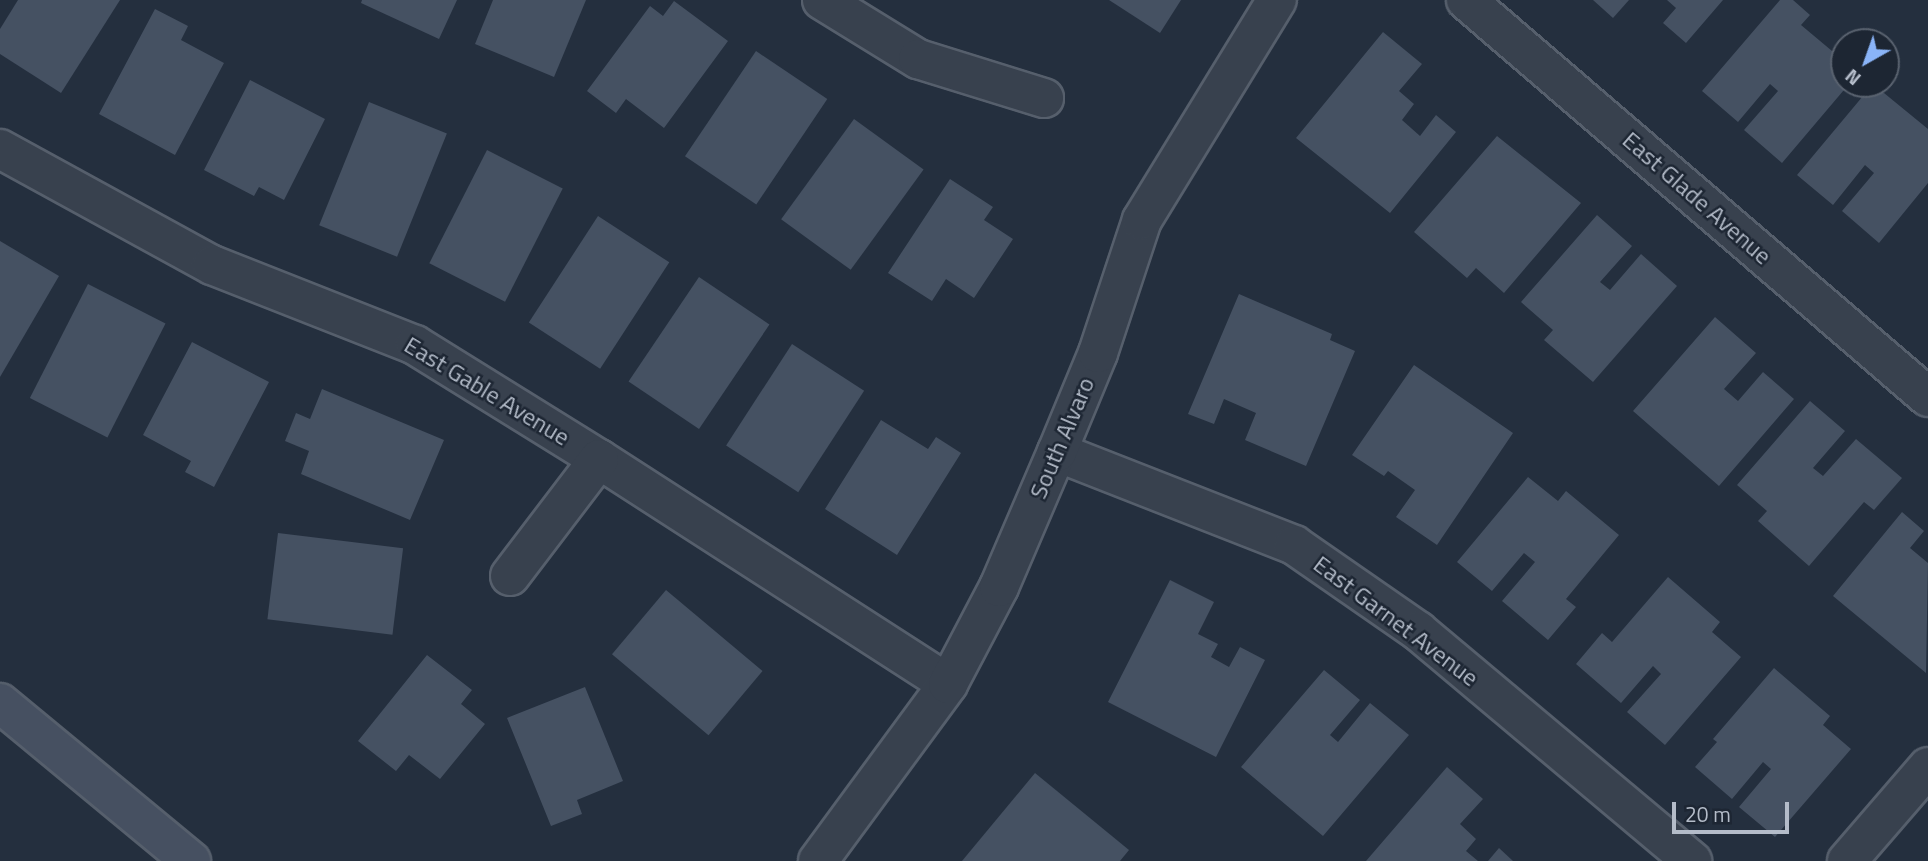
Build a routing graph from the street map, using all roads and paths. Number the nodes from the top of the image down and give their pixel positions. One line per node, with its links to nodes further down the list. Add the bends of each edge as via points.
1 (822, 0): 4 (street, via 918,59)
2 (1278, 0): 7 (street, South Alvaro, via 1142,220 1098,353)
3 (1466, 0): 6 (street, East Glade Avenue)
4 (1045, 98)
5 (0, 149): 8 (street, East Gable Avenue, via 212,265 415,345)
6 (1928, 397)
7 (1057, 452): 10 (street, South Alvaro, via 999,587); 15 (street, East Garnet Avenue, via 1294,545 1418,631)
8 (599, 459): 9 (street); 10 (street, East Gable Avenue)
9 (510, 576)
10 (948, 684): 14 (street, South Alvaro)
11 (0, 703): 13 (main road)
12 (1928, 767): 16 (street)
13 (191, 861)
14 (818, 861)
15 (1692, 861)
16 (1847, 861)

